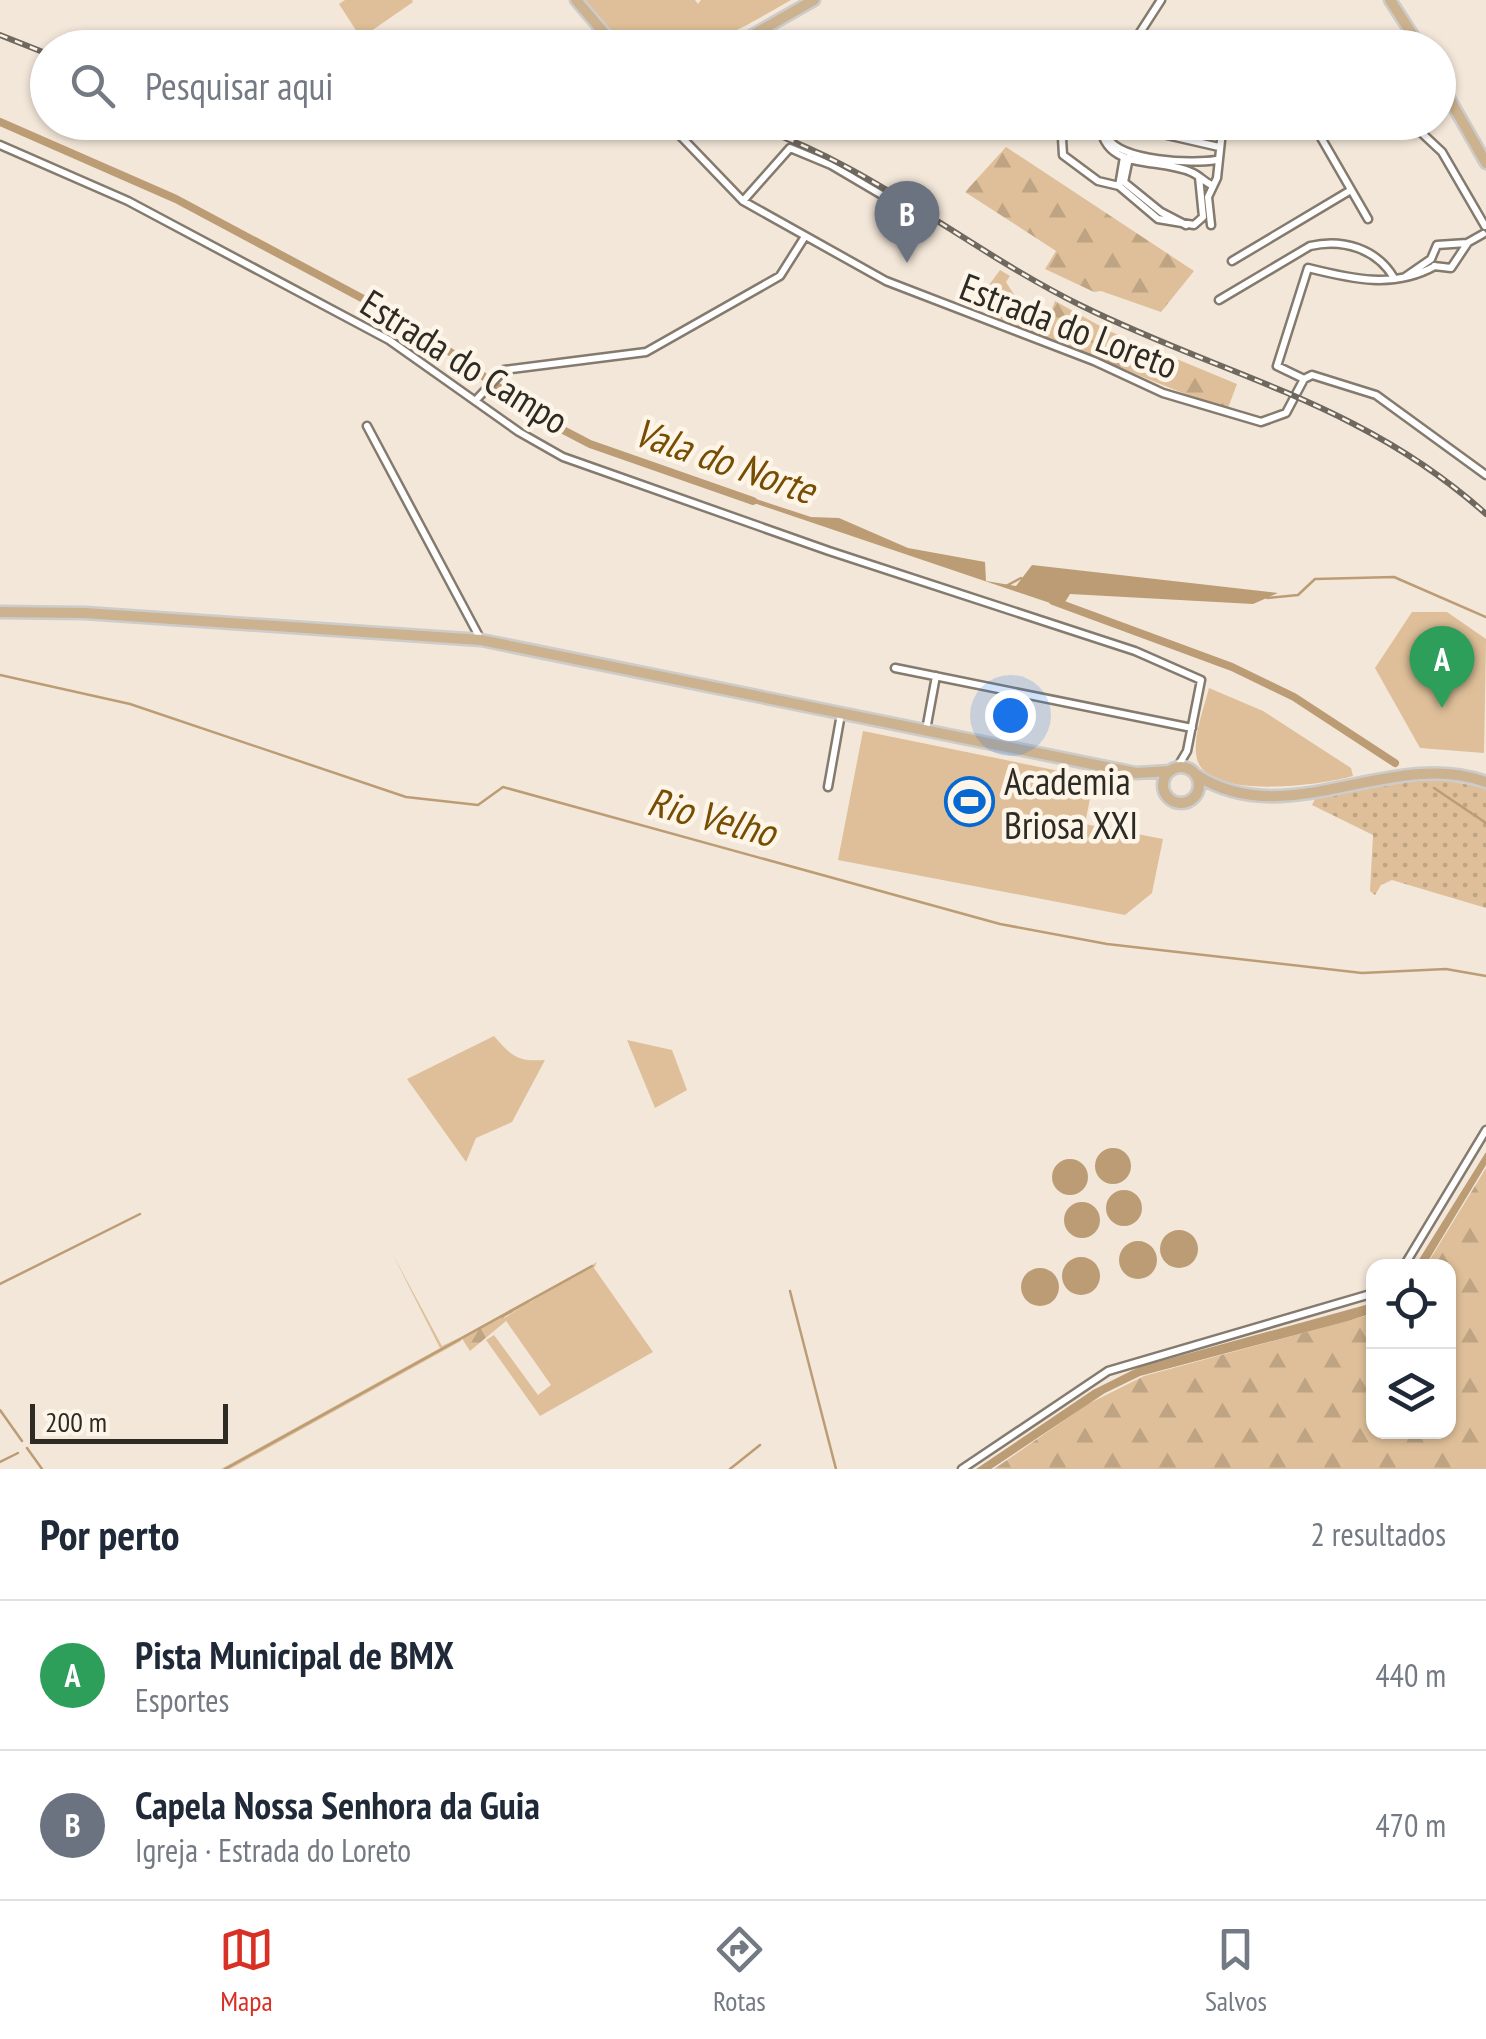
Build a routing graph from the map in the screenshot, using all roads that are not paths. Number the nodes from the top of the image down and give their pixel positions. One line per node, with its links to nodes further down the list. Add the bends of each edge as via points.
1 (576, 0): 6 (main road)
2 (814, 0): 7 (main road)
3 (1161, 0): 5 (street)
4 (1390, 0): 8 (main road)
5 (1142, 29)
6 (602, 30)
7 (762, 30)
8 (1409, 30)
9 (1456, 110): 22 (main road)
10 (684, 140): 27 (street, Estrada do Loreto)
11 (1062, 140): 25 (street, via 1063,156 1098,181)
12 (1106, 140): 20 (street, via 1107,149)
13 (1110, 140): 21 (street, via 1119,149 1198,166)
14 (1189, 140): 19 (street)
15 (1220, 140): 19 (street)
16 (1322, 140): 26 (street)
17 (1429, 140): 32 (street)
18 (0, 145): 40 (street, Estrada do Campo, via 173,224 413,354)
19 (1219, 147): 21 (street)
20 (1127, 158): 23 (street); 25 (street); 30 (street, via 1124,182)
21 (1216, 160): 24 (street)
22 (1486, 163)
23 (1199, 177): 24 (street); 30 (street, via 1204,217)
24 (1212, 185): 31 (street)
25 (1119, 186): 30 (street, via 1158,218)
26 (1351, 190): 28 (street); 35 (street)
27 (742, 201): 29 (street, via 795,148); 33 (street, Estrada do Loreto)
28 (1368, 218)
29 (926, 221)
30 (1187, 225)
31 (1211, 225)
32 (1485, 231): 34 (street)
33 (804, 238): 39 (street, Estrada do Loreto, via 987,324 1163,393 1261,422 1286,413); 40 (street, via 780,276 646,352 504,370)
34 (1467, 244): 36 (street, via 1441,243); 36 (street, via 1454,266 1442,270)
35 (1232, 261)
36 (1433, 262): 37 (street)
37 (1394, 278): 38 (street, via 1372,252 1326,242); 39 (street, via 1366,282 1308,268 1277,366)
38 (1219, 300)
39 (1304, 379): 42 (street, via 1312,375 1376,396)
40 (476, 400): 48 (street, Estrada do Campo, via 536,442 599,472 1201,680)
41 (367, 426): 44 (street)
42 (1486, 475)
43 (0, 612): 44 (main road)
44 (481, 640): 47 (main road)
45 (895, 668): 46 (street)
46 (936, 676): 48 (street); 49 (street)
47 (842, 713): 49 (main road); 55 (street)
48 (1192, 728): 50 (street)
49 (926, 730): 52 (main road)
50 (1187, 751): 51 (street); 53 (street)
51 (1173, 769): 52 (main road); 53 (main road); 56 (main road)
52 (1136, 772): 56 (main road)
53 (1194, 772): 57 (main road); 58 (main road, via 1199,784)
54 (1486, 782): 57 (main road, via 1440,772 1293,797)
55 (828, 787)
56 (1164, 790): 58 (main road, via 1176,802)
57 (1230, 792): 58 (main road)
58 (1192, 798)
59 (1486, 1130): 60 (street)
60 (1408, 1259)
61 (1366, 1296): 62 (street, via 1108,1371)
62 (962, 1469)

